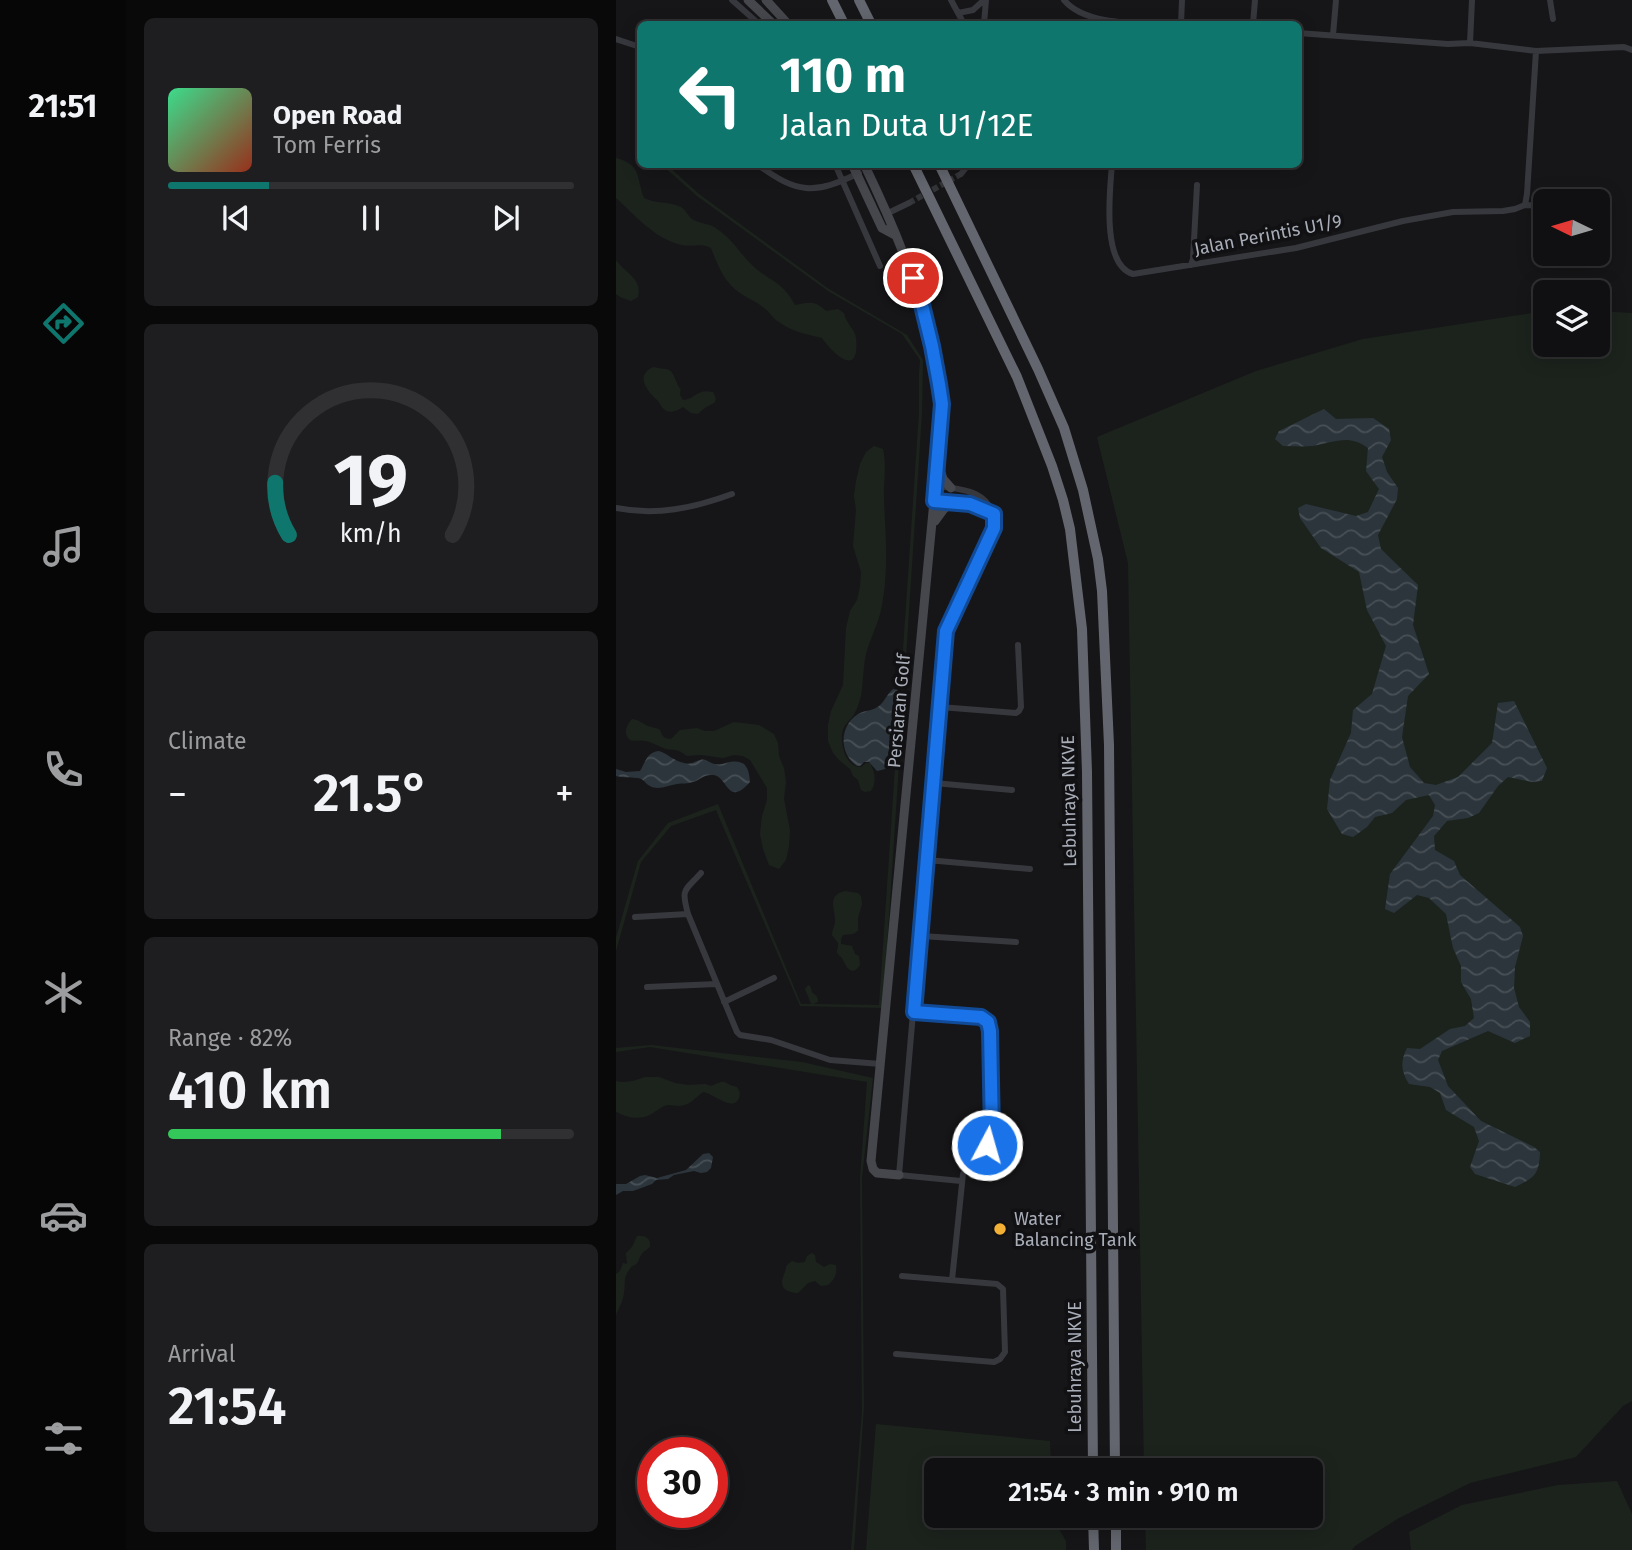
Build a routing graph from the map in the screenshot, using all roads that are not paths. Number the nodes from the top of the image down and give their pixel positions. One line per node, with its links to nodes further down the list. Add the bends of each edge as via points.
1 (732, 0): 16 (street)
2 (748, 0): 17 (street)
3 (765, 0): 18 (street)
4 (832, 0): 19 (highway)
5 (859, 0): 20 (highway)
6 (951, 0): 14 (street)
7 (985, 0): 14 (street, via 973,10); 22 (street)
8 (1064, 0): 23 (street, via 1089,16)
9 (1182, 0): 24 (street)
10 (1255, 0): 25 (street)
11 (1336, 0): 27 (street)
12 (1472, 0): 29 (street)
13 (1550, 0): 15 (street)
14 (958, 13): 21 (street)
15 (1553, 19)
16 (756, 21)
17 (770, 21)
18 (785, 21)
19 (842, 21)
20 (870, 21)
21 (962, 21)
22 (984, 21)
23 (1110, 21)
24 (1181, 21)
25 (1253, 21)
26 (1302, 33): 27 (street)
27 (1333, 35): 29 (street)
28 (616, 39): 30 (street)
29 (1470, 43): 32 (street)
30 (637, 46)
31 (1632, 50): 32 (street)
32 (1536, 51): 47 (street)
33 (762, 168): 44 (street, via 808,189)
34 (837, 168): 44 (street)
35 (854, 168): 42 (street, Persiaran Golf)
36 (865, 168): 42 (street)
37 (866, 168): 49 (street, Persiaran Golf)
38 (915, 168): 85 (highway, Lebuhraya NKVE, via 1017,377 1056,478 1071,540 1082,629 1087,772)
39 (941, 168): 86 (highway, via 1064,428 1098,559 1108,745)
40 (966, 168): 43 (street)
41 (1112, 168): 50 (street, Jalan Perintis U1/9, via 1108,218 1119,265 1133,274)
42 (857, 174): 44 (street); 49 (street, Persiaran Golf)
43 (961, 174)
44 (843, 181): 51 (street)
45 (1197, 185): 50 (street)
46 (909, 203): 49 (street)
47 (1525, 205): 48 (street, Jalan Perintis U1/9); 50 (street, Jalan Perintis U1/9, via 1503,211 1453,212)
48 (1533, 205)
49 (883, 215): 52 (street, Persiaran Golf, via 883,228 895,235 905,254 921,301 942,404)
50 (1191, 265)
51 (880, 266)
52 (938, 449): 53 (street, Persiaran Golf); 54 (street, via 941,474)
53 (936, 486): 54 (street); 57 (street, Persiaran Golf)
54 (951, 488): 55 (street)
55 (972, 492): 59 (street); 61 (street, via 981,496)
56 (732, 494): 60 (street, via 676,510)
57 (934, 501): 58 (street); 62 (street, Persiaran Golf)
58 (952, 502): 59 (street); 62 (street, via 938,515)
59 (970, 504): 61 (street)
60 (616, 508)
61 (994, 514): 64 (street, via 994,528 946,631)
62 (932, 530): 79 (street, Persiaran Golf)
63 (1018, 645): 64 (street, via 1021,707 1016,713)
64 (940, 707): 65 (street)
65 (934, 783): 66 (street); 67 (street)
66 (1012, 790)
67 (927, 860): 68 (street); 72 (street)
68 (1030, 869)
69 (701, 873): 70 (street, via 683,895)
70 (688, 914): 71 (street); 75 (street)
71 (635, 917)
72 (921, 936): 73 (street); 78 (street)
73 (1016, 942)
74 (774, 978): 77 (street)
75 (717, 984): 76 (street); 77 (street)
76 (648, 987)
77 (724, 1002): 79 (street, via 740,1035 830,1060)
78 (914, 1012): 80 (street); 81 (street, via 981,1017 988,1022 992,1132)
79 (881, 1064): 80 (street, Persiaran Golf, via 871,1161 877,1173)
80 (899, 1175): 81 (street)
81 (961, 1181): 83 (street)
82 (902, 1276): 83 (street)
83 (952, 1280): 84 (street, via 997,1284 1003,1289 1004,1352 1000,1359)
84 (896, 1354)
85 (1093, 1458)
86 (1115, 1458)
87 (1093, 1528): 89 (highway)
88 (1116, 1528): 90 (highway)
89 (1094, 1550)
90 (1116, 1550)

